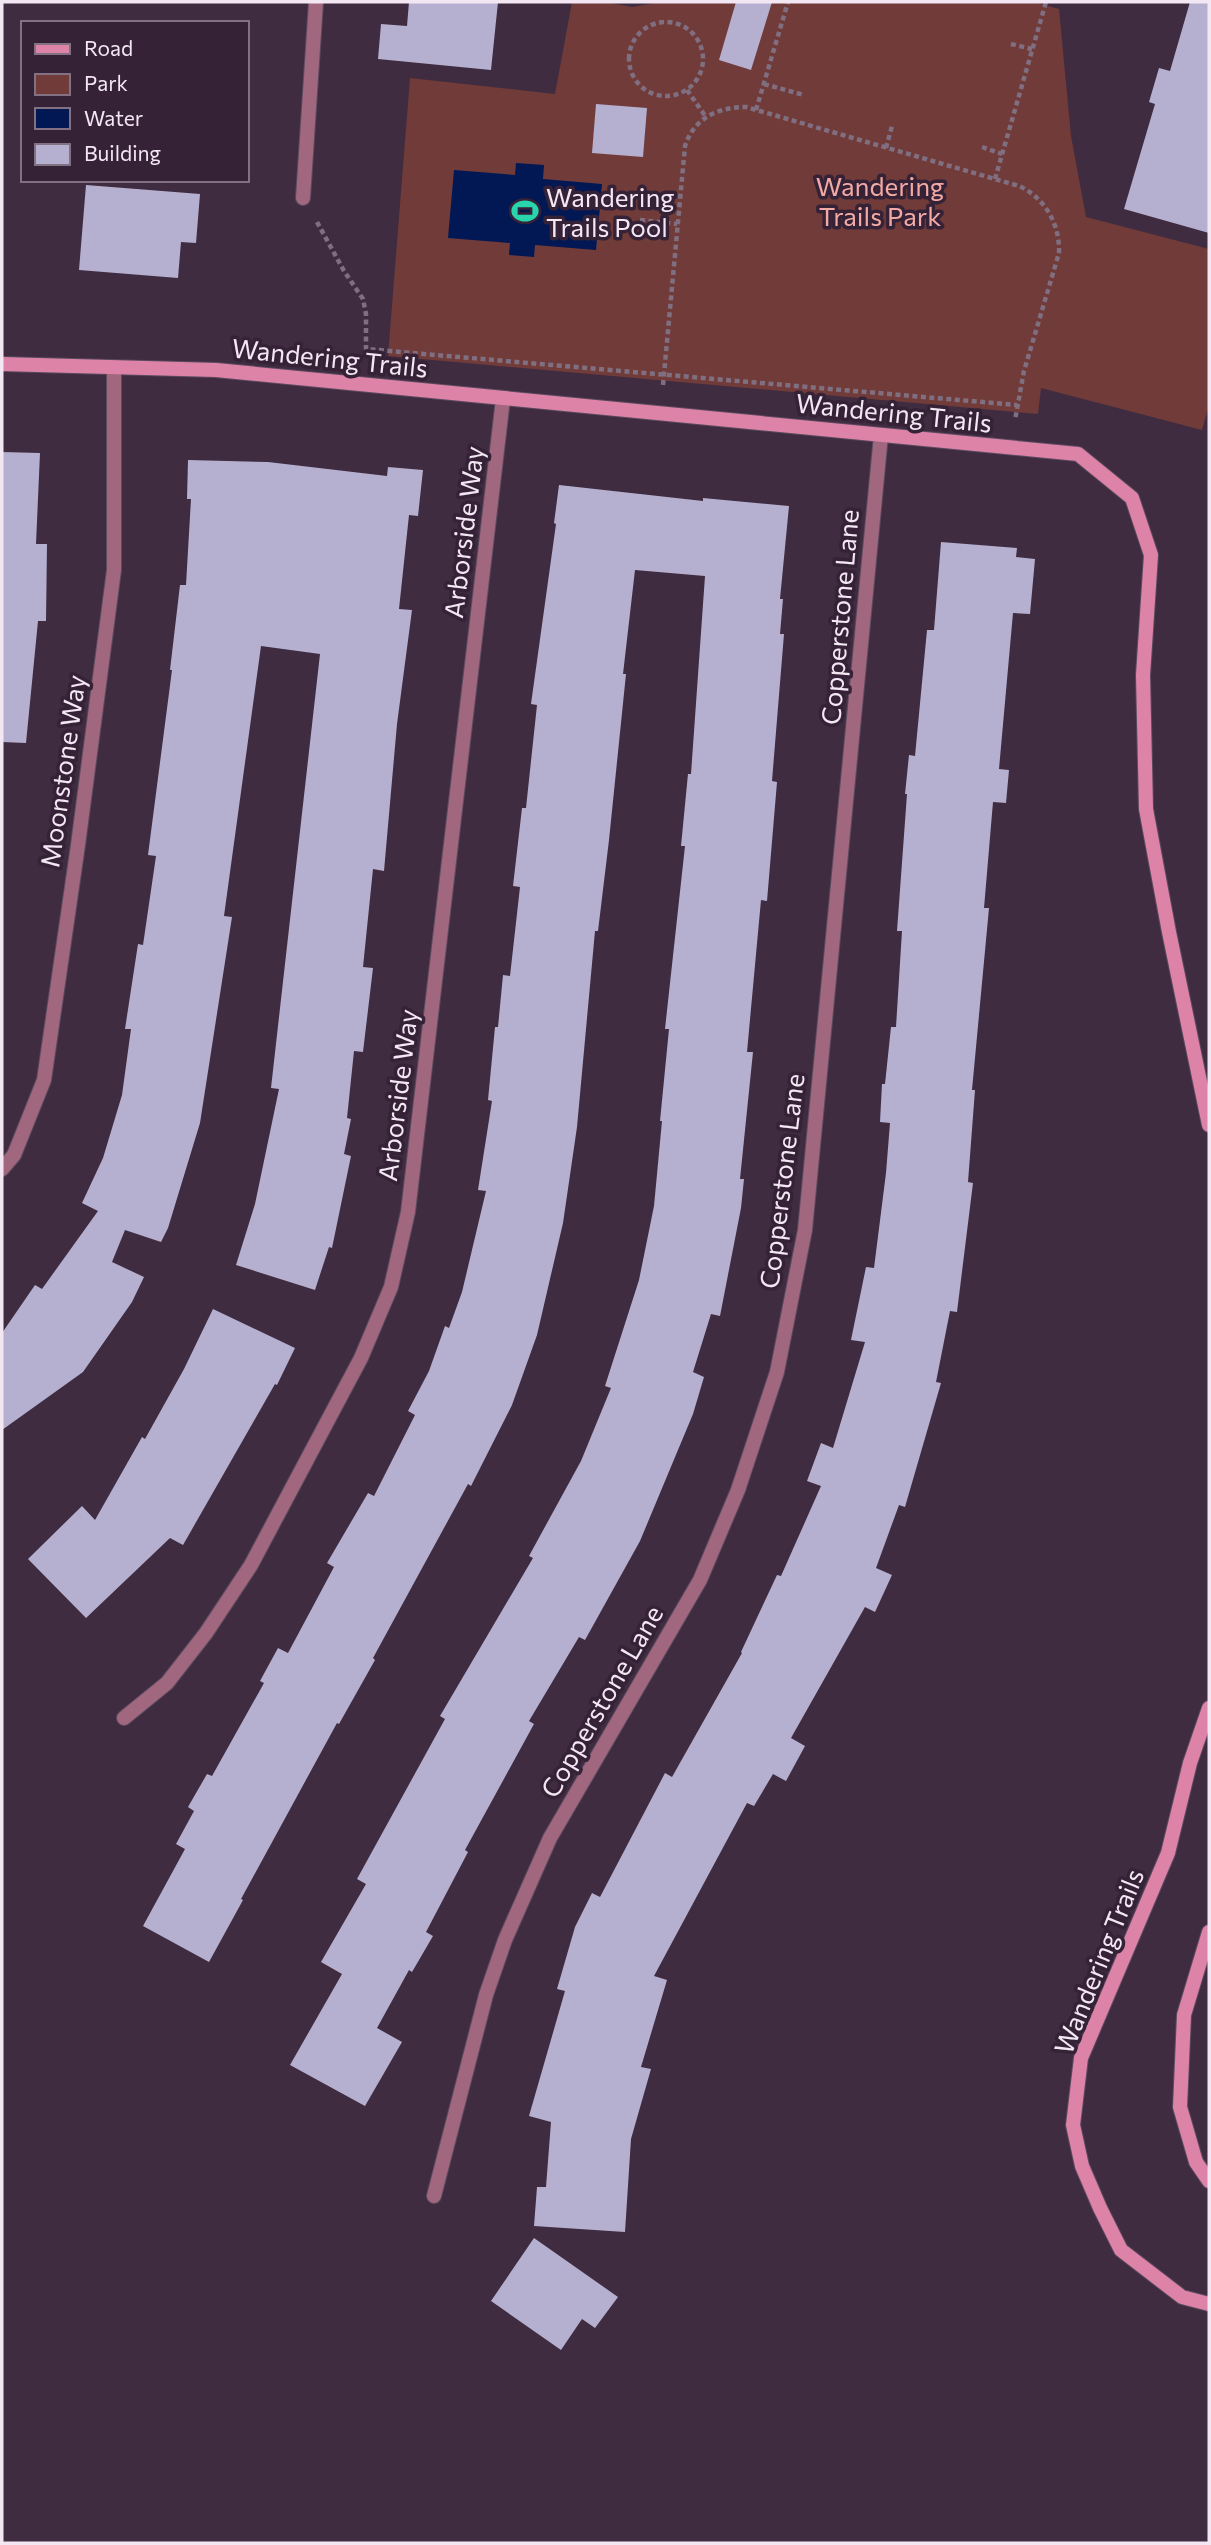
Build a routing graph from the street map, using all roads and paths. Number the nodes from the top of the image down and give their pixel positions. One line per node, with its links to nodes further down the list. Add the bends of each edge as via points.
1 (316, 2): 16 (street)
2 (788, 2): 6 (path)
3 (1044, 2): 5 (path)
4 (1011, 44): 5 (path)
5 (1032, 49): 14 (path)
6 (764, 84): 8 (path); 9 (path)
7 (687, 90): 7 (path, via 676,95 652,93 634,77 629,54 632,43 650,26 674,23 695,35 701,46 701,70); 10 (path)
8 (804, 95)
9 (756, 110): 10 (path, via 735,107); 13 (path)
10 (706, 117): 18 (path, via 694,127 685,146)
11 (892, 126): 13 (path)
12 (982, 147): 14 (path)
13 (886, 148): 15 (path)
14 (1002, 154): 15 (path)
15 (995, 179): 23 (path, via 1037,196 1055,225 1059,242)
16 (303, 198): 21 (path, via 363,299 366,349)
17 (640, 220): 18 (path)
18 (677, 224): 21 (path)
19 (2, 364): 20 (street, Wandering Trails)
20 (114, 368): 22 (street, Wandering Trails, via 216,370); 28 (street, Moonstone Way, via 114,570 76,859 44,1080 14,1155)
21 (664, 374): 23 (path); 24 (path)
22 (503, 399): 24 (street, Wandering Trails); 30 (street, Arborside Way, via 409,1198 391,1287 361,1358 251,1565 167,1683)
23 (1017, 405): 26 (path)
24 (660, 414): 25 (street, Wandering Trails)
25 (880, 435): 26 (street, Wandering Trails); 33 (street, Copperstone Lane, via 805,1230 777,1372 738,1490 700,1580 550,1838 505,1940 486,1995)
26 (1011, 448): 27 (street, Wandering Trails, via 1078,454 1132,498 1152,555 1143,675 1146,809)
27 (1209, 1125)
28 (2, 1169)
29 (1209, 1708): 34 (street, Wandering Trails, via 1168,1853 1082,2057 1073,2125 1082,2166 1121,2250 1182,2297)
30 (124, 1718)
31 (1209, 1932): 32 (street, via 1184,2015 1180,2107 1196,2162)
32 (1209, 2181)
33 (434, 2196)
34 (1209, 2304)

